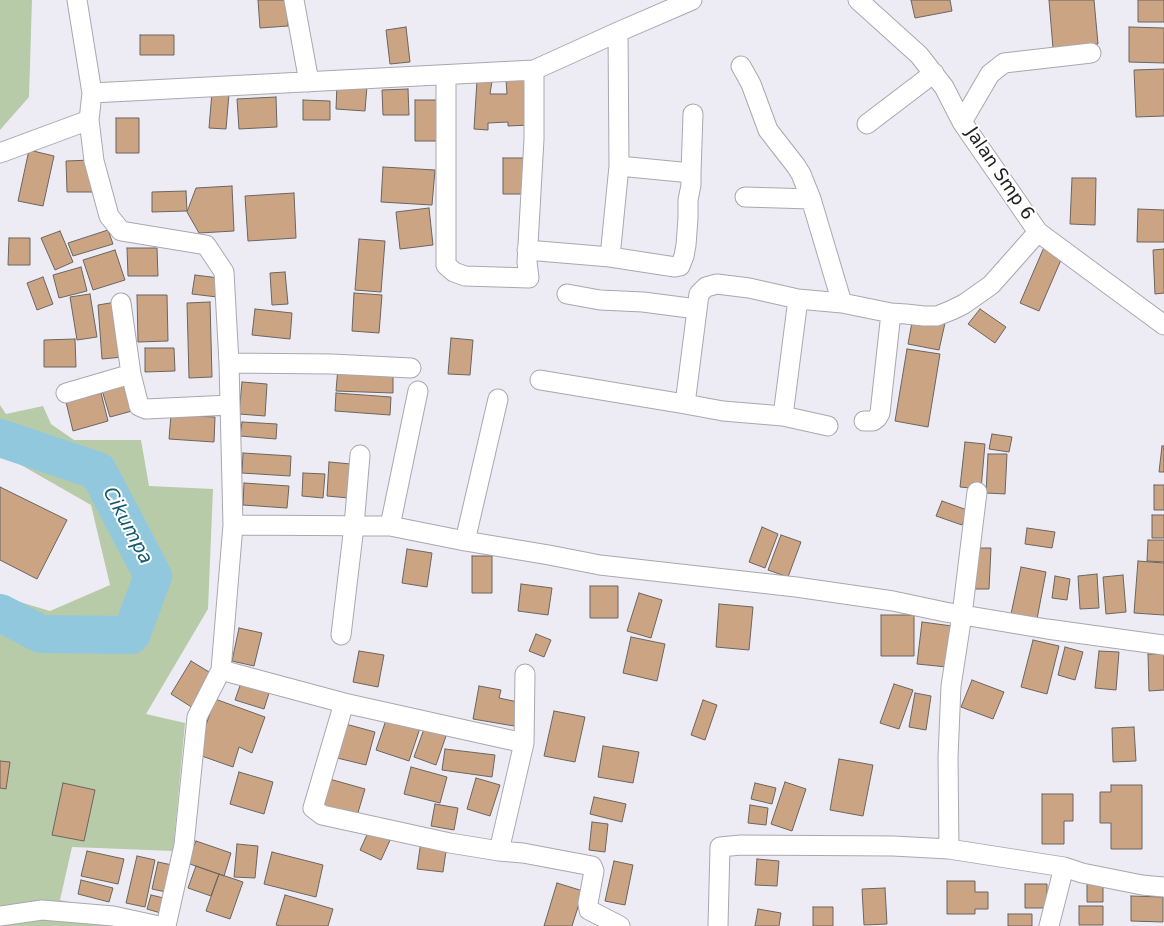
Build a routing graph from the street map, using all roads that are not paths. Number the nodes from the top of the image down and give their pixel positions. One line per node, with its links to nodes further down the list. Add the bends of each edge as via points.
1 (77, 0): 12 (street)
2 (294, 0): 11 (street)
3 (692, 0): 5 (street)
4 (858, 0): 9 (street, Jalan Smp 6, via 919,55)
5 (618, 32): 8 (street); 18 (street)
6 (1091, 53): 15 (street, via 1004,63 990,74)
7 (741, 66): 21 (street, via 768,130 801,174)
8 (534, 70): 10 (street); 23 (street, via 534,139)
9 (934, 73): 15 (street, Jalan Smp 6); 16 (street)
10 (446, 75): 11 (street); 23 (street, via 446,266 465,276 529,278)
11 (309, 82): 12 (street)
12 (92, 93): 14 (street)
13 (693, 114): 19 (street)
14 (89, 120): 17 (street); 32 (street, via 94,161 110,216 121,231 206,245 224,272)
15 (962, 122): 22 (street, Jalan Smp 6)
16 (867, 124)
17 (0, 153)
18 (619, 166): 19 (street); 24 (street)
19 (691, 174): 24 (street, via 686,245 680,266)
20 (746, 197): 21 (street)
21 (811, 199): 28 (street)
22 (1038, 232): 30 (street, via 991,285 964,304 937,316); 31 (street, Jalan Smp 6)
23 (527, 250): 24 (street)
24 (610, 257)
25 (567, 294): 29 (street)
26 (798, 299): 28 (street); 29 (street, via 717,284 706,287 699,294); 41 (street)
27 (121, 303): 34 (street)
28 (842, 303): 30 (street)
29 (697, 309): 39 (street)
30 (891, 313): 42 (street, via 880,413 873,421)
31 (1164, 325)
32 (228, 363): 33 (street); 40 (street)
33 (411, 368)
34 (131, 374): 37 (street); 40 (street, via 139,406 146,409)
35 (540, 380): 39 (street)
36 (418, 391): 48 (street)
37 (66, 393)
38 (498, 399): 49 (street)
39 (685, 404): 41 (street)
40 (230, 405): 46 (street)
41 (783, 416): 43 (street)
42 (864, 421)
43 (828, 426)
44 (360, 455): 47 (street)
45 (977, 492): 50 (street)
46 (233, 525): 47 (street); 53 (street)
47 (354, 526): 48 (street); 51 (street)
48 (390, 526): 49 (street)
49 (465, 541): 50 (street, via 600,565 796,587)
50 (962, 615): 52 (street); 57 (street, via 950,686)
51 (341, 635)
52 (1164, 645)
53 (221, 670): 55 (street); 63 (street, via 197,717 184,845)
54 (525, 674): 56 (street)
55 (344, 703): 56 (street); 58 (street, via 313,808 322,814)
56 (524, 742): 58 (street)
57 (950, 849): 59 (street); 65 (street, via 893,846 720,847)
58 (499, 851): 64 (street, via 592,866 589,910)
59 (1064, 867): 60 (street, via 1096,876); 66 (street)
60 (1164, 887)
61 (0, 916): 62 (street, via 42,910 113,916)
62 (159, 926)
63 (166, 926)
64 (620, 926)
65 (718, 926)
66 (1049, 926)

